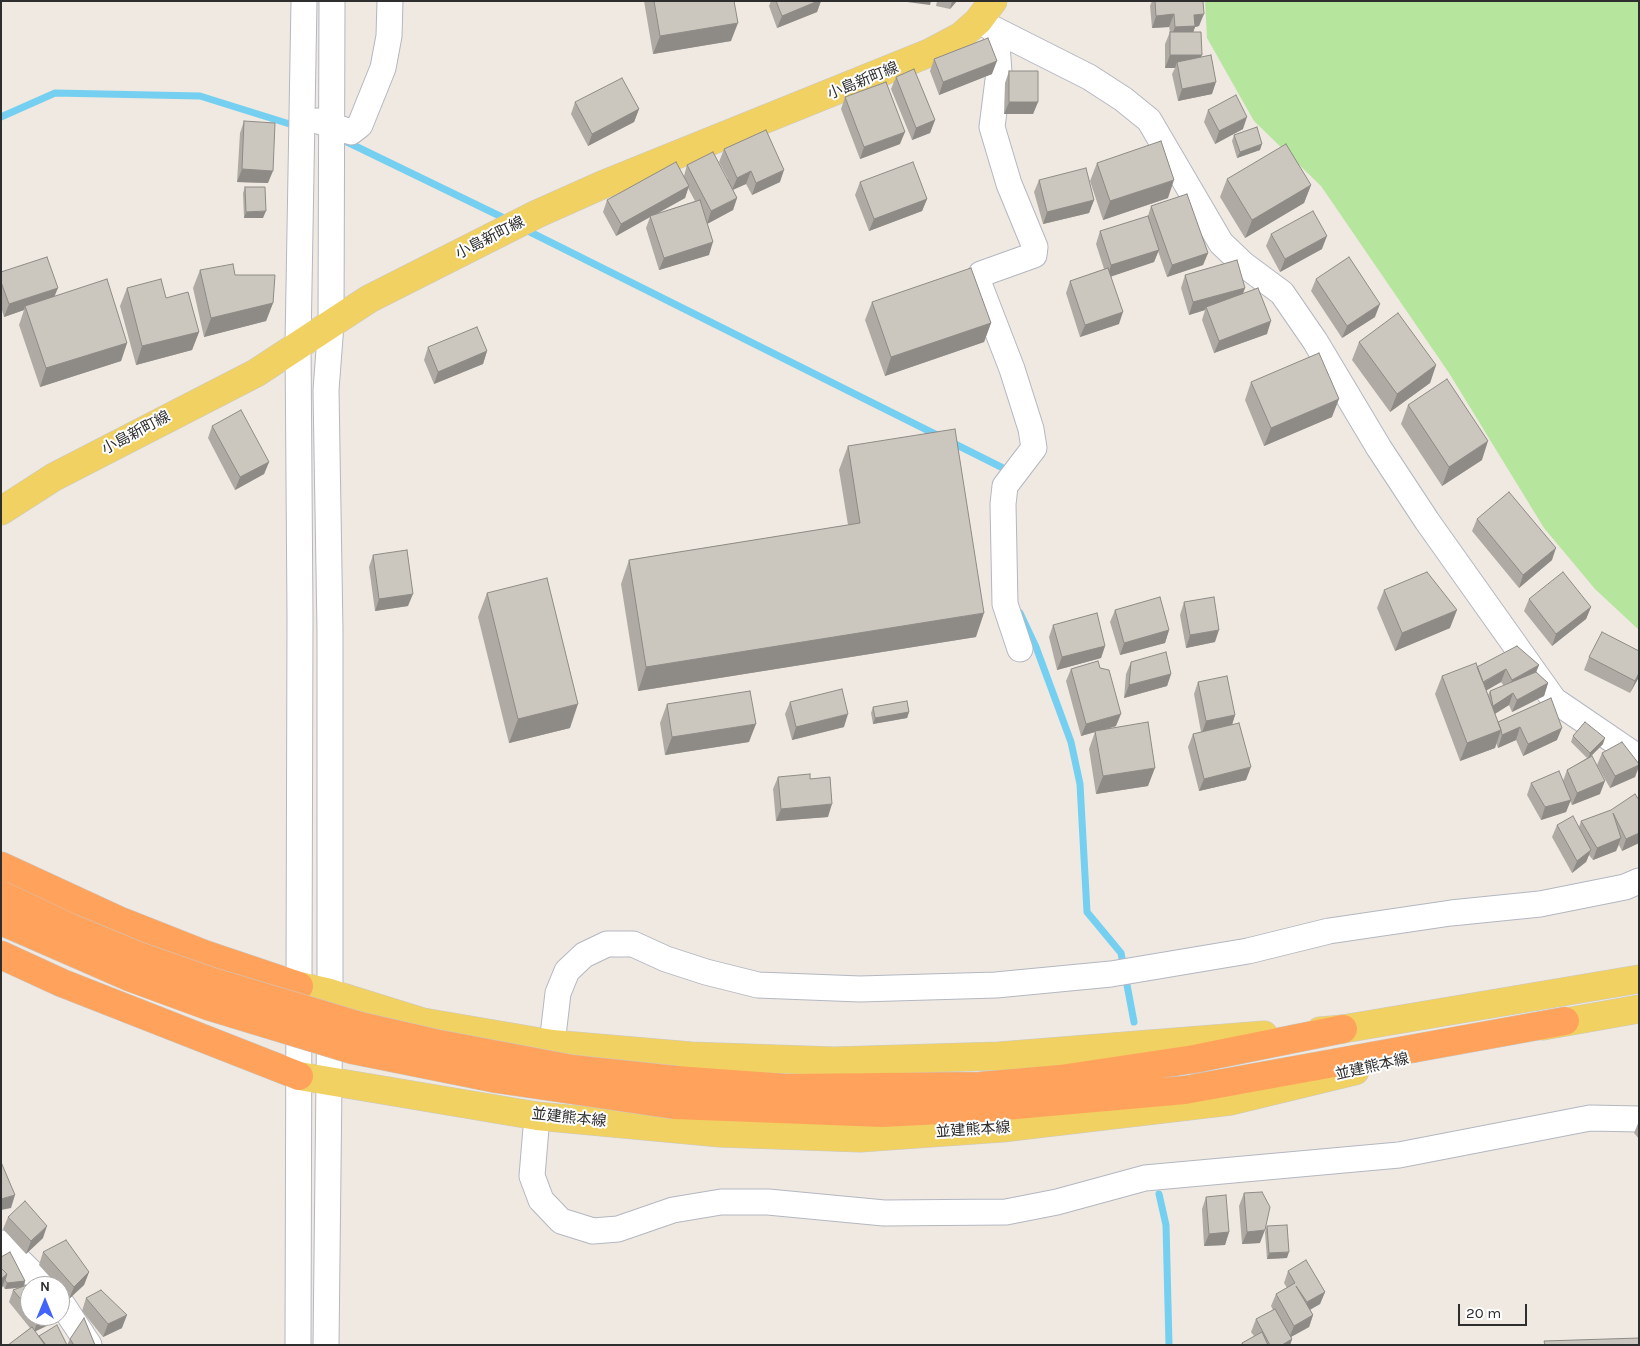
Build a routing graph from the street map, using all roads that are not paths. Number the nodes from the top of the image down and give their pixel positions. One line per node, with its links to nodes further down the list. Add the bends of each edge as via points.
1 (304, 1): 5 (street)
2 (332, 1): 6 (street)
3 (390, 1): 6 (street, via 389,36 383,68 360,125 351,132)
4 (989, 18): 7 (main road, 小島新町線, via 929,54 537,214 369,299); 10 (street, via 999,72 992,127 1009,184 1034,247 1034,255 981,274 978,281 1012,369 1034,448 1005,486 1003,504 1005,604); 11 (street, via 1090,77 1149,120 1221,243 1282,293 1315,341 1379,448 1554,700)
5 (302, 115): 6 (street); 8 (street)
6 (332, 126): 7 (street)
7 (331, 324): 8 (main road, 小島新町線); 19 (street, via 326,390)
8 (298, 344): 9 (main road, 小島新町線, via 256,373 54,477); 18 (street)
9 (1, 511)
10 (1020, 649)
11 (1639, 758)
12 (1, 866): 18 (highway, via 187,948)
13 (1639, 881): 23 (street, via 1540,904 1451,913 1329,932 1248,951 1141,969 996,985 860,989 758,985 666,959 633,944 607,944 584,955 567,971 558,993)
14 (1, 895): 26 (highway, bridge, via 136,955 221,985 360,1026)
15 (1, 921): 26 (highway, bridge, via 129,977 208,1006 353,1050 496,1079)
16 (1, 955): 24 (highway, via 62,983)
17 (1639, 978): 22 (main road)
18 (299, 986): 19 (main road); 24 (street)
19 (330, 993): 23 (main road, via 422,1022); 25 (street)
20 (1639, 1009): 21 (main road, 並建熊本線)
21 (1565, 1021): 26 (highway, via 1185,1090 982,1108 882,1113); 27 (main road, 並建熊本線, via 1231,1100 1002,1128 860,1138 720,1133)
22 (1343, 1029): 23 (main road, via 999,1056 834,1061 691,1056); 26 (highway, via 1194,1059 1060,1080 980,1086)
23 (552, 1044)
24 (299, 1076): 25 (main road, 並建熊本線); 29 (street)
25 (329, 1080): 27 (main road, 並建熊本線); 30 (street)
26 (675, 1092)
27 (537, 1116): 28 (street, via 532,1176 542,1200 562,1221 592,1231 618,1229 673,1210 721,1202 768,1202 884,1213 1006,1212 1145,1178 1399,1155 1590,1118)
28 (1639, 1119)
29 (299, 1172): 30 (street); 35 (street)
30 (328, 1173): 36 (street)
31 (1, 1243): 32 (street)
32 (35, 1276)
33 (70, 1316): 34 (street)
34 (89, 1345)
35 (298, 1345)
36 (326, 1345)

